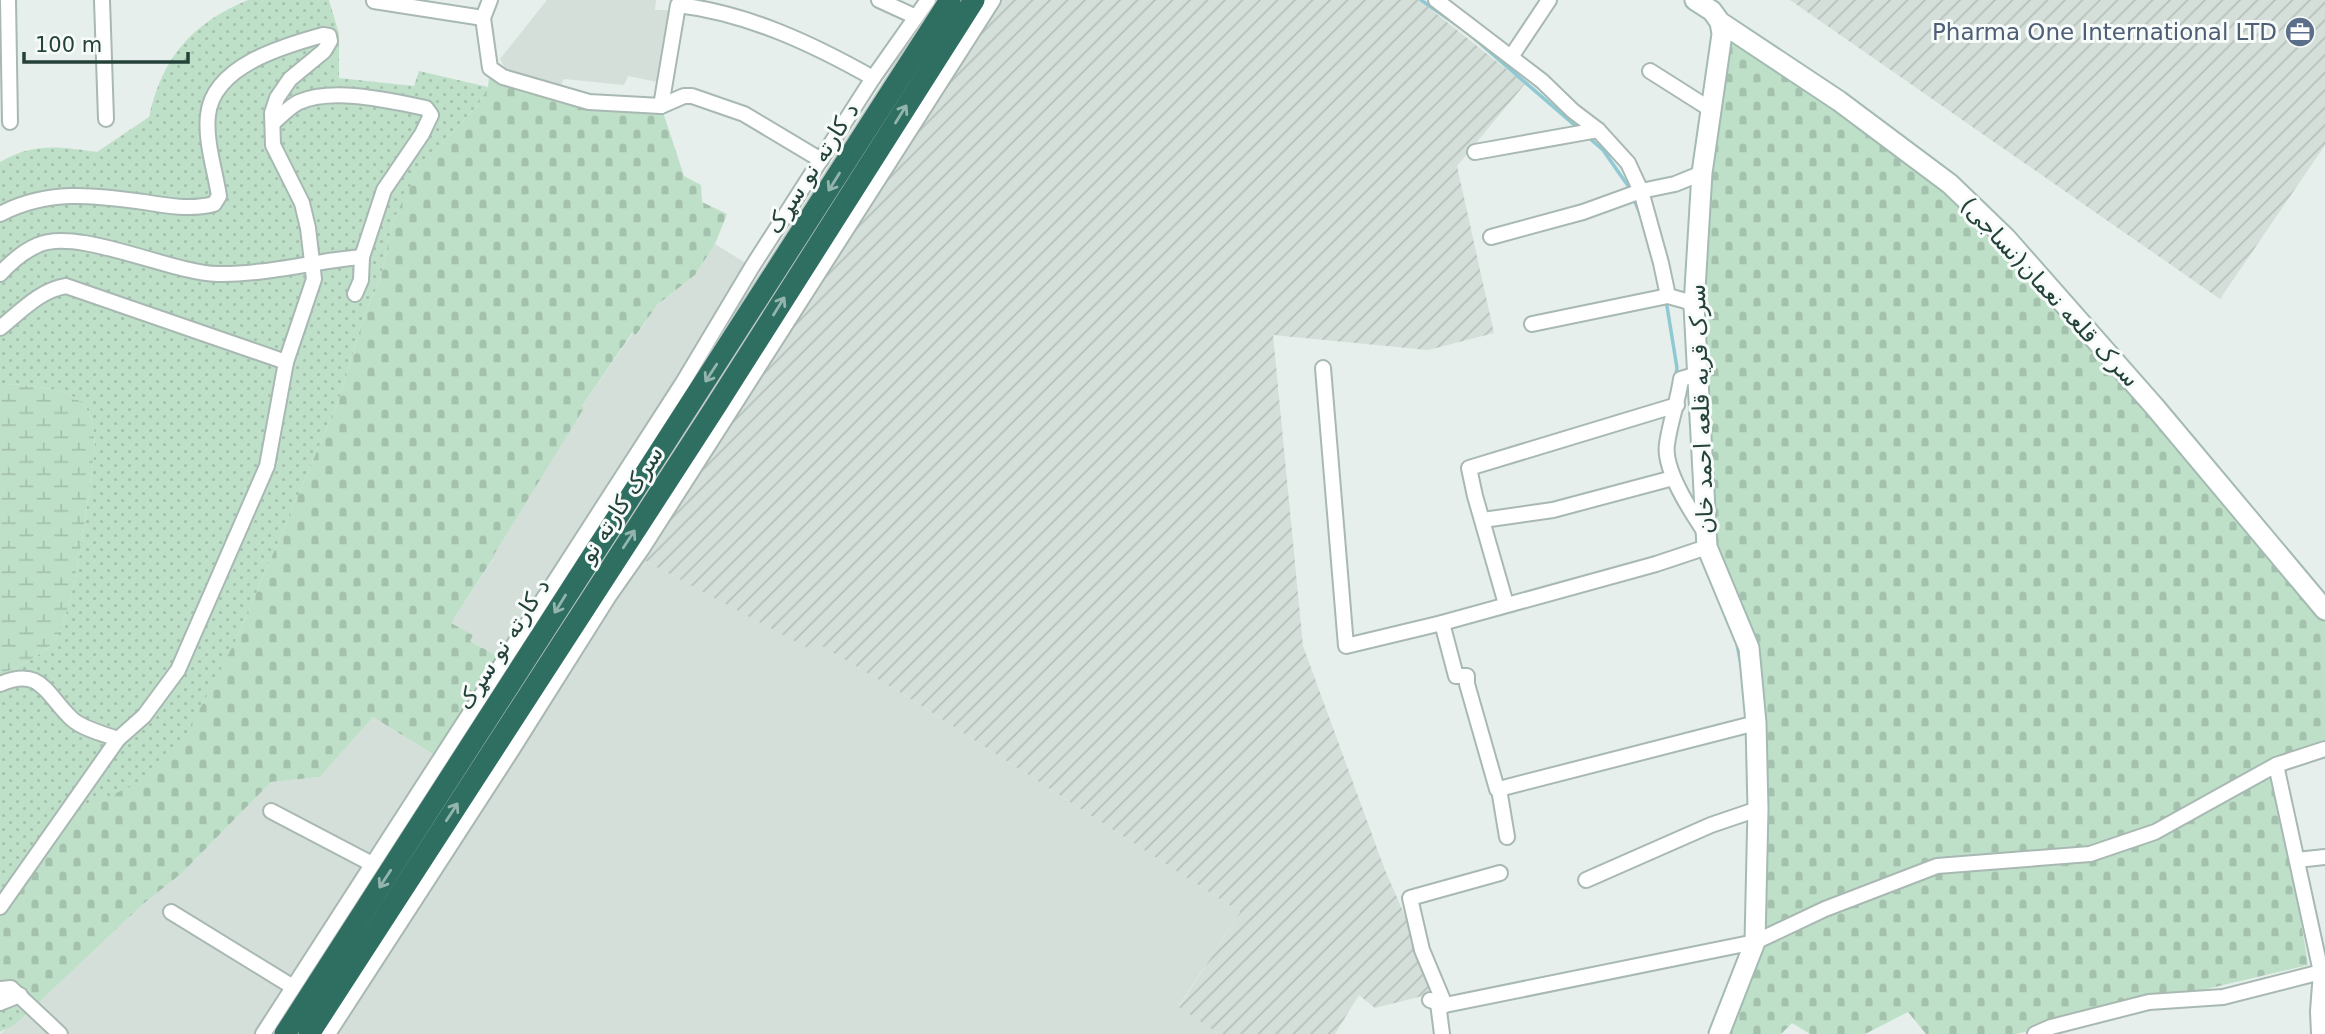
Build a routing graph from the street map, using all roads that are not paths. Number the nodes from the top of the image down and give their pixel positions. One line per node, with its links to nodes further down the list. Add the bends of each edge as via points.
1 (8, 0): 22 (street)
2 (102, 0): 21 (street)
3 (490, 0): 14 (street)
4 (879, 0): 13 (street)
5 (928, 0): 13 (street)
6 (950, 0): 49 (highway, د کارته نو سړک, one-way to 49)
7 (974, 0): 49 (highway, سرک کارته نو, one-way to 7, via 716,406)
8 (993, 0): 79 (street)
9 (1436, 0): 16 (street)
10 (1549, 0): 16 (street)
11 (1695, 0): 15 (street, سرک قلعه نعمان(نساجی))
12 (374, 1): 14 (street)
13 (916, 17): 18 (street)
14 (483, 18): 19 (street, via 491,68 503,78 589,102)
15 (1720, 22): 20 (street, سرک قریه قلعه احمد خان); 47 (street, سرک قلعه نعمان(نساجی), via 1839,101 1940,177 2006,238)
16 (1511, 57): 24 (street)
17 (1650, 71): 20 (street)
18 (873, 78): 19 (street, via 782,33 713,9 678,5); 26 (street)
19 (661, 106): 26 (street, via 692,96 744,114)
20 (1710, 109): 27 (street, سرک قریه قلعه احمد خان)
21 (106, 119)
22 (10, 122)
23 (274, 123): 29 (street, via 277,98 290,79 324,51 328,36 286,45 256,59 220,85 208,114 219,196 214,204 178,207 93,195 26,201); 31 (street, via 297,103 320,96 387,101 426,108 431,115 384,190); 32 (street, via 273,145 302,203)
24 (1598, 130): 25 (street); 28 (street, via 1628,163)
25 (1475, 152)
26 (821, 160): 61 (street)
27 (1702, 173): 28 (street); 36 (street, سرک قریه قلعه احمد خان)
28 (1641, 191): 30 (street); 35 (street)
29 (0, 214)
30 (1491, 237)
31 (362, 257): 32 (street); 34 (street)
32 (313, 265): 33 (street, via 213,274 68,242 40,243); 39 (street, via 311,290)
33 (0, 274)
34 (355, 294)
35 (1668, 296): 36 (street); 37 (street)
36 (1695, 306): 41 (street, سرک قریه قلعه احمد خان)
37 (1532, 324)
38 (0, 328): 39 (street, via 42,294 66,286)
39 (286, 362): 52 (street, via 267,466 203,616 178,670 144,716)
40 (1323, 368): 48 (street, via 1346,646)
41 (1698, 374): 42 (street, via 1681,379); 45 (street, سرک قریه قلعه احمد خان)
42 (1677, 405): 43 (street, via 1666,447); 44 (street, via 1469,468)
43 (1673, 478): 44 (street, via 1553,510); 45 (street)
44 (1483, 520): 46 (street)
45 (1707, 542): 46 (street, via 1656,564); 51 (street, سرک قریه قلعه احمد خان, via 1749,648)
46 (1506, 604): 48 (street)
47 (2325, 611)
48 (1442, 623): 55 (street, via 1456,676 1467,676)
49 (553, 635): 77 (highway, د کارته نو سړک, one-way to 77); 78 (highway, سرک کارته نو, one-way to 49)
50 (0, 684): 52 (street, via 15,677 31,678 74,721)
51 (1756, 723): 55 (street); 56 (street, سرک قریه قلعه احمد خان)
52 (118, 739): 64 (street)
53 (2325, 749): 54 (street)
54 (2276, 765): 60 (street); 66 (street, via 2155,832 2103,850 1937,866)
55 (1499, 789): 58 (street)
56 (1758, 809): 63 (street); 66 (street, سرک قریه قلعه احمد خان)
57 (271, 811): 61 (street)
58 (1507, 837)
59 (2325, 857): 60 (street)
60 (2297, 860): 67 (street)
61 (372, 864): 69 (street)
62 (1500, 873): 73 (street, via 1410,898)
63 (1586, 880)
64 (0, 907)
65 (171, 912): 69 (street)
66 (1755, 942): 73 (street); 81 (street, سرک قریه قلعه احمد خان)
67 (2321, 951): 68 (street)
68 (2321, 972): 74 (street); 82 (street, via 2222,997 2149,1002)
69 (293, 986): 76 (street)
70 (0, 989): 71 (street, via 11,988)
71 (20, 995): 72 (street); 75 (street)
72 (0, 1003)
73 (1438, 1003): 80 (street)
74 (2321, 1012): 83 (street)
75 (60, 1034)
76 (262, 1034)
77 (285, 1034)
78 (309, 1034)
79 (328, 1034)
80 (1442, 1034)
81 (1719, 1034)
82 (2035, 1034)
83 (2319, 1034)

